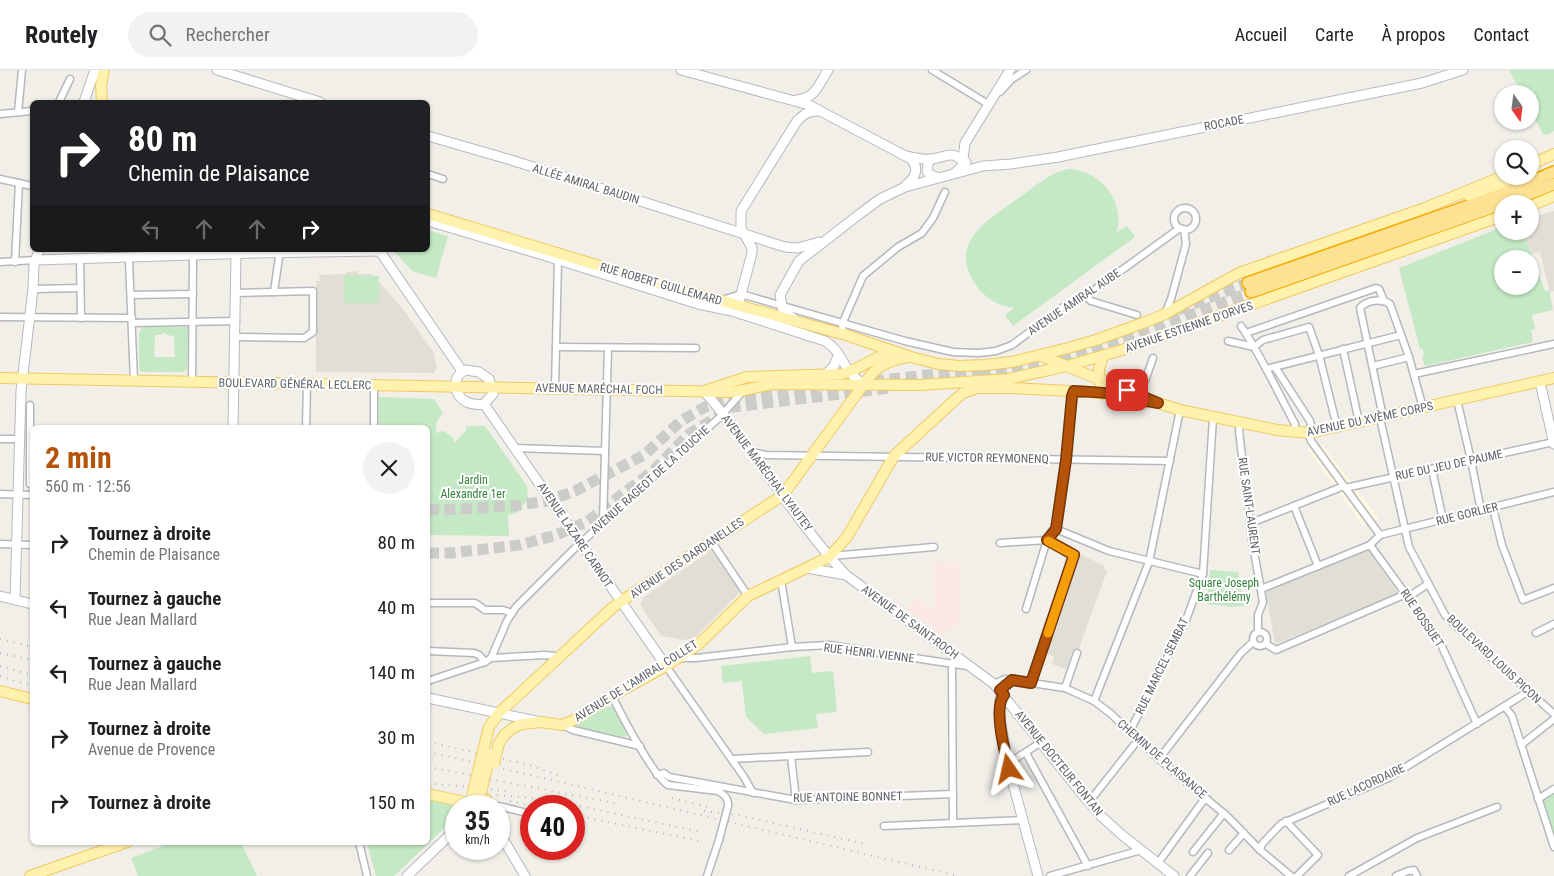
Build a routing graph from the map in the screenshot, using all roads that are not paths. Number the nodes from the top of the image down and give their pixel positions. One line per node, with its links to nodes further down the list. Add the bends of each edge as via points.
1 (22, 70): 22 (street)
2 (217, 70): 10 (street)
3 (681, 70): 17 (street)
4 (828, 70): 12 (street)
5 (932, 70): 19 (street)
6 (1010, 70): 19 (street)
7 (1026, 70): 19 (street, via 1012,79)
8 (1463, 70): 33 (street, ROCADE, via 1422,83 1068,155)
9 (102, 72): 14 (street); 15 (main road)
10 (233, 73): 16 (street)
11 (70, 79): 13 (street)
12 (813, 94): 17 (street); 18 (street)
13 (59, 100)
14 (85, 100)
15 (101, 100)
16 (314, 100)
17 (792, 100): 18 (street); 24 (street, via 799,111)
18 (807, 104): 21 (street); 24 (street)
19 (988, 104): 26 (street)
20 (30, 111): 22 (street)
21 (821, 111): 24 (street, via 804,113); 29 (street)
22 (18, 112): 23 (street)
23 (0, 114)
24 (797, 121): 56 (street, via 741,211)
25 (430, 137): 56 (street, ALLÉE AMIRAL BAUDIN)
26 (965, 143): 28 (street); 31 (street)
27 (1554, 154): 32 (main road)
28 (947, 155): 30 (street); 31 (street)
29 (906, 156): 30 (street); 45 (street, via 916,168 915,176)
30 (931, 160): 38 (street, via 927,171)
31 (963, 160): 33 (street); 35 (street)
32 (1539, 161)
33 (983, 166): 35 (street, ROCADE)
34 (1554, 168): 53 (main road)
35 (956, 172): 38 (street, ROCADE)
36 (1554, 172): 47 (highway)
37 (430, 175): 40 (street)
38 (936, 177): 45 (street, ROCADE)
39 (0, 179): 42 (street)
40 (443, 179)
41 (1494, 180): 53 (main road, AVENUE ESTIENNE D'ORVES)
42 (19, 182): 44 (street); 69 (street)
43 (1554, 184): 48 (highway)
44 (30, 185)
45 (905, 186): 57 (street, ROCADE, via 880,199)
46 (944, 192): 92 (street, via 933,218 922,233 898,247 863,276)
47 (1499, 195)
48 (1526, 195)
49 (1554, 196): 51 (main road)
50 (1494, 197): 52 (highway, via 1250,287)
51 (1539, 202)
52 (1494, 207)
53 (1425, 208): 82 (main road, AVENUE ESTIENNE D'ORVES, via 1239,273)
54 (430, 216): 65 (main road, RUE ROBERT GUILLEMARD)
55 (1494, 219): 110 (main road, AVENUE ESTIENNE D'ORVES)
56 (744, 235): 57 (street, ALLÉE AMIRAL BAUDIN, via 785,247 811,245); 75 (street, via 752,253)
57 (828, 238): 80 (street, ROCADE, via 799,261 780,295)
58 (38, 252): 67 (street)
59 (200, 252): 64 (street)
60 (234, 252): 64 (street); 73 (street)
61 (280, 252): 72 (street)
62 (380, 252): 118 (street)
63 (135, 254): 64 (street); 66 (street); 76 (street, via 129,261)
64 (193, 256): 74 (street)
65 (559, 256): 78 (main road, RUE ROBERT GUILLEMARD); 84 (street, RUE ROBERT GUILLEMARD, via 698,304); 102 (street)
66 (80, 258): 67 (street); 70 (street)
67 (36, 260): 69 (street); 71 (street)
68 (0, 262): 69 (street)
69 (15, 262)
70 (80, 288): 71 (street); 87 (street)
71 (33, 289): 86 (street)
72 (274, 292): 73 (street); 97 (street, via 313,291 314,332 304,338)
73 (236, 293): 90 (street)
74 (192, 294): 76 (street); 89 (street)
75 (741, 294): 78 (street); 80 (street, AVENUE AMIRAL AUBE); 81 (street)
76 (131, 295): 88 (street)
77 (1086, 296): 82 (street, AVENUE AMIRAL AUBE, via 1182,229 1186,244); 83 (street, via 1090,301); 92 (street, AVENUE AMIRAL AUBE, via 1063,307 1004,349 979,353 954,352 905,341)
78 (719, 301): 81 (main road, RUE ROBERT GUILLEMARD)
79 (1384, 301): 94 (street, via 1376,288); 96 (street, via 1390,304); 99 (street, BOULEVARD LOUIS PICON, via 1367,303 1360,308)
80 (781, 305): 91 (street, via 783,311); 92 (street, AVENUE AMIRAL AUBE)
81 (739, 306): 84 (street); 91 (main road, RUE ROBERT GUILLEMARD)
82 (1165, 314): 107 (main road, AVENUE ESTIENNE D'ORVES, via 1096,340)
83 (1137, 315)
84 (745, 316): 109 (street, RUE ROBERT GUILLEMARD, via 824,342)
85 (0, 317): 86 (street)
86 (30, 318): 87 (street); 124 (street)
87 (81, 318): 88 (street)
88 (132, 320): 89 (street); 126 (street)
89 (193, 321): 90 (street); 128 (street)
90 (236, 321): 97 (street)
91 (796, 321): 95 (main road, RUE ROBERT GUILLEMARD)
92 (843, 322): 95 (street, via 842,329)
93 (1242, 326): 94 (street)
94 (1246, 333): 101 (street)
95 (846, 335): 106 (main road, RUE ROBERT GUILLEMARD)
96 (1401, 335): 99 (street); 112 (street)
97 (236, 337): 129 (street)
98 (1228, 341): 101 (street)
99 (1368, 342): 105 (street); 115 (street, BOULEVARD LOUIS PICON)
100 (1554, 344): 120 (street)
101 (1254, 346): 108 (street, via 1263,340 1309,327); 117 (street)
102 (556, 347): 103 (street); 137 (street)
103 (608, 348): 104 (street); 139 (street)
104 (696, 348)
105 (1343, 349): 108 (street); 154 (street)
106 (895, 352): 111 (main road, AVENUE ESTIENNE D'ORVES); 119 (main road, via 880,355)
107 (1039, 355): 111 (main road, AVENUE ESTIENNE D'ORVES, via 1012,362 968,366 938,364); 114 (main road, AVENUE DU XVÈME CORPS)
108 (1320, 355): 116 (street); 160 (street)
109 (838, 356): 119 (street, RUE ROBERT GUILLEMARD); 121 (street)
110 (1103, 356): 114 (main road, AVENUE ESTIENNE D'ORVES); 127 (main road)
111 (911, 357): 132 (main road, AVENUE DES DARDANELLES, via 882,364)
112 (1409, 357): 115 (street); 120 (street)
113 (1153, 358): 144 (street)
114 (1067, 366): 125 (main road, AVENUE ESTIENNE D'ORVES); 127 (main road, AVENUE DU XVÈME CORPS)
115 (1373, 366): 152 (street, BOULEVARD LOUIS PICON)
116 (1275, 367): 117 (street); 162 (street, via 1310,421)
117 (1266, 369): 161 (street, via 1295,424)
118 (462, 371): 135 (street); 136 (street, via 484,374)
119 (848, 372): 121 (main road); 132 (street)
120 (1414, 374): 149 (street)
121 (825, 375): 141 (main road, via 747,377)
122 (0, 378): 124 (main road, BOULEVARD GÉNÉRAL LECLERC)
123 (1554, 378): 130 (main road, AVENUE DU XVÈME CORPS)
124 (22, 379): 126 (main road, BOULEVARD GÉNÉRAL LECLERC); 164 (street)
125 (1008, 379): 134 (main road, AVENUE ESTIENNE D'ORVES); 138 (main road)
126 (134, 380): 128 (main road, BOULEVARD GÉNÉRAL LECLERC)
127 (1100, 380): 143 (main road, via 1100,387); 144 (main road, AVENUE DU XVÈME CORPS)
128 (192, 382): 129 (main road, BOULEVARD GÉNÉRAL LECLERC)
129 (235, 382): 131 (main road, BOULEVARD GÉNÉRAL LECLERC); 157 (street)
130 (1540, 382): 145 (main road, AVENUE DU XVÈME CORPS); 165 (street)
131 (307, 384): 133 (main road, BOULEVARD GÉNÉRAL LECLERC); 158 (street)
132 (864, 384): 134 (main road, AVENUE ESTIENNE D'ORVES); 140 (main road, AVENUE ESTIENNE D'ORVES, via 773,384); 169 (main road, AVENUE DES DARDANELLES)
133 (374, 385): 135 (main road, BOULEVARD GÉNÉRAL LECLERC); 159 (street)
134 (920, 385): 138 (main road)
135 (456, 386): 136 (main road, BOULEVARD GÉNÉRAL LECLERC); 147 (street, via 465,402)
136 (493, 387): 137 (main road, AVENUE MARÉCHAL FOCH); 147 (street, via 493,394)
137 (555, 388): 139 (main road, AVENUE MARÉCHAL FOCH)
138 (975, 388): 142 (main road); 170 (main road, AVENUE DE L'AMIRAL COLLET, via 963,392)
139 (606, 389): 141 (main road, AVENUE MARÉCHAL FOCH); 167 (street)
140 (743, 390): 141 (main road, AVENUE MARÉCHAL FOCH); 151 (street, AVENUE RAGEOT DE LA TOUCHE)
141 (704, 391): 151 (street, AVENUE MARÉCHAL LYAUTEY)
142 (1074, 391): 143 (main road); 171 (street)
143 (1095, 393): 146 (main road)
144 (1140, 395): 146 (main road, AVENUE DU XVÈME CORPS)
145 (1457, 400): 149 (main road, AVENUE DU XVÈME CORPS); 172 (street)
146 (1158, 403): 150 (main road, AVENUE DU XVÈME CORPS)
147 (484, 404): 166 (street, AVENUE LAZARE CARNOT)
148 (30, 405): 156 (street)
149 (1424, 408): 152 (main road, AVENUE DU XVÈME CORPS)
150 (1180, 410): 153 (main road, AVENUE DU XVÈME CORPS); 173 (street)
151 (723, 414): 168 (street, AVENUE MARÉCHAL LYAUTEY); 186 (street, AVENUE RAGEOT DE LA TOUCHE)
152 (1382, 417): 154 (main road, AVENUE DU XVÈME CORPS); 175 (street, BOULEVARD LOUIS PICON)
153 (1213, 418): 155 (main road, AVENUE DU XVÈME CORPS); 204 (street, RUE MARCEL SEMBAT)
154 (1359, 422): 160 (main road, AVENUE DU XVÈME CORPS)
155 (1240, 423): 161 (main road, AVENUE DU XVÈME CORPS); 187 (street, RUE SAINT-LAURENT)
156 (30, 425)
157 (233, 425)
158 (306, 425)
159 (374, 425)
160 (1337, 427): 162 (main road, AVENUE DU XVÈME CORPS)
161 (1294, 432): 162 (main road, AVENUE DU XVÈME CORPS)
162 (1311, 433): 176 (street, via 1311,441)
163 (0, 439): 164 (street)
164 (20, 439): 179 (street)
165 (1554, 443): 172 (street, RUE DU JEU DE PAUME)
166 (514, 448): 167 (street); 193 (street, AVENUE LAZARE CARNOT)
167 (605, 451): 186 (street)
168 (753, 452): 169 (street, RUE VICTOR REYMONENQ); 181 (street, AVENUE MARÉCHAL LYAUTEY)
169 (811, 456): 170 (street, RUE VICTOR REYMONENQ); 181 (main road, AVENUE DES DARDANELLES)
170 (894, 456): 171 (street, RUE VICTOR REYMONENQ); 200 (main road, AVENUE DE L'AMIRAL COLLET, via 846,537)
171 (1066, 460): 173 (street, RUE VICTOR REYMONENQ); 188 (street)
172 (1472, 460): 174 (street, RUE DU JEU DE PAUME); 184 (street)
173 (1170, 461): 201 (street)
174 (1432, 468): 175 (street, RUE DU JEU DE PAUME); 185 (street)
175 (1394, 477): 176 (street, RUE DU JEU DE PAUME); 189 (street, BOULEVARD LOUIS PICON)
176 (1345, 487): 182 (street, RUE DU JEU DE PAUME); 190 (street)
177 (1554, 492): 183 (street, RUE GORLIER)
178 (0, 494): 179 (street)
179 (19, 494): 180 (street); 196 (street)
180 (30, 495)
181 (783, 495): 192 (main road, AVENUE DES DARDANELLES); 200 (street, AVENUE MARÉCHAL LYAUTEY)
182 (1294, 506): 187 (street, RUE DU JEU DE PAUME); 202 (street)
183 (1493, 508): 184 (street, RUE GORLIER); 208 (street, via 1500,540 1523,600)
184 (1481, 510): 185 (street, RUE GORLIER)
185 (1444, 520): 189 (street, RUE GORLIER)
186 (603, 523): 193 (street, AVENUE RAGEOT DE LA TOUCHE)
187 (1251, 523): 209 (street, RUE SAINT-LAURENT)
188 (1056, 529): 191 (street); 201 (street, via 1109,551)
189 (1402, 531): 190 (street, RUE GORLIER); 207 (street, BOULEVARD LOUIS PICON)
190 (1380, 535): 198 (street)
191 (1047, 540): 194 (street); 217 (street); 233 (street, via 1074,555)
192 (711, 541): 212 (street); 214 (main road, AVENUE DES DARDANELLES)
193 (581, 543): 214 (street, AVENUE LAZARE CARNOT); 218 (street, AVENUE RAGEOT DE LA TOUCHE)
194 (1000, 543)
195 (0, 544): 196 (street)
196 (18, 545): 197 (street); 213 (street)
197 (30, 545)
198 (1370, 545): 202 (street); 210 (street, RUE BOSSUET)
199 (934, 547): 200 (street)
200 (829, 556): 203 (main road, AVENUE DE L'AMIRAL COLLET); 205 (street, AVENUE DE SAINT-ROCH)
201 (1150, 562): 204 (street); 241 (street)
202 (1318, 566): 209 (street)
203 (807, 568): 205 (street); 206 (main road, AVENUE DE L'AMIRAL COLLET)
204 (1204, 574): 249 (street, RUE MARCEL SEMBAT, via 1186,620)
205 (846, 575): 230 (street, AVENUE DE SAINT-ROCH)
206 (781, 580): 212 (main road, AVENUE DE L'AMIRAL COLLET); 224 (street)
207 (1428, 584): 210 (street); 237 (street, BOULEVARD LOUIS PICON, via 1450,621)
208 (1554, 588)
209 (1261, 589): 220 (street, RUE SAINT-LAURENT, via 1263,602 1258,615)
210 (1407, 595): 223 (street, via 1276,650); 246 (street, RUE BOSSUET, via 1439,640)
211 (0, 596): 213 (street)
212 (748, 596): 227 (main road, AVENUE DE L'AMIRAL COLLET, via 699,644)
213 (15, 600): 216 (street)
214 (620, 602): 228 (main road, AVENUE DES DARDANELLES); 231 (street, AVENUE LAZARE CARNOT)
215 (430, 603): 218 (street, via 475,603 485,610)
216 (30, 604)
217 (1026, 609)
218 (512, 613): 229 (street, AVENUE RAGEOT DE LA TOUCHE)
219 (1554, 624): 221 (street)
220 (1258, 632): 222 (street, via 1252,637); 223 (street, via 1267,636)
221 (1536, 633)
222 (1253, 642): 223 (street, via 1258,646); 258 (street, via 1240,653)
223 (1266, 644)
224 (792, 647): 227 (street, RUE HENRI VIENNE); 230 (street, RUE HENRI VIENNE, via 829,645)
225 (430, 651): 229 (street, via 474,653)
226 (1077, 652): 234 (street)
227 (678, 658): 231 (main road, AVENUE DE L'AMIRAL COLLET)
228 (558, 659): 229 (street, via 545,655); 247 (main road, AVENUE DES DARDANELLES)
229 (488, 660): 232 (street)
230 (955, 660): 235 (street, AVENUE DE SAINT-ROCH, via 970,666); 264 (street)
231 (666, 666): 238 (main road, AVENUE DE L'AMIRAL COLLET); 257 (street)
232 (430, 680)
233 (1031, 683): 234 (street, CHEMIN DE PLAISANCE); 235 (street, CHEMIN DE PLAISANCE, via 1005,678)
234 (1065, 688): 241 (street, CHEMIN DE PLAISANCE)
235 (999, 689): 251 (street, AVENUE DOCTEUR FONTAN); 259 (street, via 999,712)
236 (0, 691): 239 (main road)
237 (1529, 691): 242 (street, RUE LACORDAIRE); 243 (street, BOULEVARD LOUIS PICON)
238 (612, 696): 248 (main road, AVENUE DE L'AMIRAL COLLET); 253 (street)
239 (30, 698)
240 (430, 699): 247 (street)
241 (1094, 701): 249 (street, CHEMIN DE PLAISANCE)
242 (1505, 707): 246 (street, RUE LACORDAIRE); 252 (street, via 1512,716)
243 (1554, 714)
244 (1554, 720): 252 (street)
245 (541, 722): 247 (street); 247 (main road, via 513,728); 248 (main road)
246 (1476, 724): 274 (street, RUE LACORDAIRE, via 1388,778)
247 (497, 725): 265 (main road, bridge)
248 (562, 725): 253 (street)
249 (1130, 731): 250 (street, CHEMIN DE PLAISANCE)
250 (1138, 740): 258 (street, CHEMIN DE PLAISANCE); 270 (street)
251 (1041, 742): 255 (street); 270 (street, AVENUE DOCTEUR FONTAN)
252 (1521, 745): 268 (street)
253 (640, 746): 260 (street)
254 (868, 752): 256 (street)
255 (1026, 753): 259 (street); 289 (street)
256 (791, 756): 257 (street); 269 (street)
257 (732, 759): 262 (street)
258 (1159, 759): 267 (street, CHEMIN DE PLAISANCE)
259 (1008, 765): 273 (street)
260 (657, 774): 262 (street, RUE ANTOINE BONNET); 294 (street, bridge, via 668,785 718,791 728,800)
261 (1554, 789): 268 (street)
262 (752, 793): 269 (street, RUE ANTOINE BONNET)
263 (430, 794): 266 (main road)
264 (953, 794): 269 (street, RUE ANTOINE BONNET); 275 (street)
265 (481, 795)
266 (445, 798)
267 (1207, 799): 272 (street, CHEMIN DE PLAISANCE); 288 (street)
268 (1538, 799): 281 (street)
269 (796, 800)
270 (1089, 802): 282 (street, AVENUE DOCTEUR FONTAN)
271 (1497, 808): 301 (street, via 1417,838)
272 (1224, 813): 277 (street, CHEMIN DE PLAISANCE); 286 (street)
273 (1022, 820): 275 (street); 295 (street)
274 (1286, 821): 284 (street, RUE LACORDAIRE, via 1262,844); 300 (street, via 1318,855)
275 (952, 823): 276 (street)
276 (884, 826)
277 (1244, 833): 283 (street); 284 (street, CHEMIN DE PLAISANCE)
278 (445, 840): 292 (street)
279 (360, 845): 291 (street)
280 (103, 846): 290 (main road)
281 (1554, 847)
282 (1141, 850): 288 (street, AVENUE DOCTEUR FONTAN); 289 (street)
283 (1229, 850)
284 (1260, 850): 299 (street, CHEMIN DE PLAISANCE)
285 (510, 851): 293 (street)
286 (1193, 852)
287 (1208, 853): 298 (street)
288 (1158, 863): 297 (street, AVENUE DOCTEUR FONTAN)
289 (1088, 866): 296 (street)
290 (30, 876)
291 (367, 876)
292 (407, 876)
293 (525, 876)
294 (707, 876)
295 (1038, 876)
296 (1050, 876)
297 (1174, 876)
298 (1190, 876)
299 (1290, 876)
300 (1297, 876)
301 (1349, 876)
302 (1396, 876): 303 (street, via 1414,870)
303 (1417, 876)

